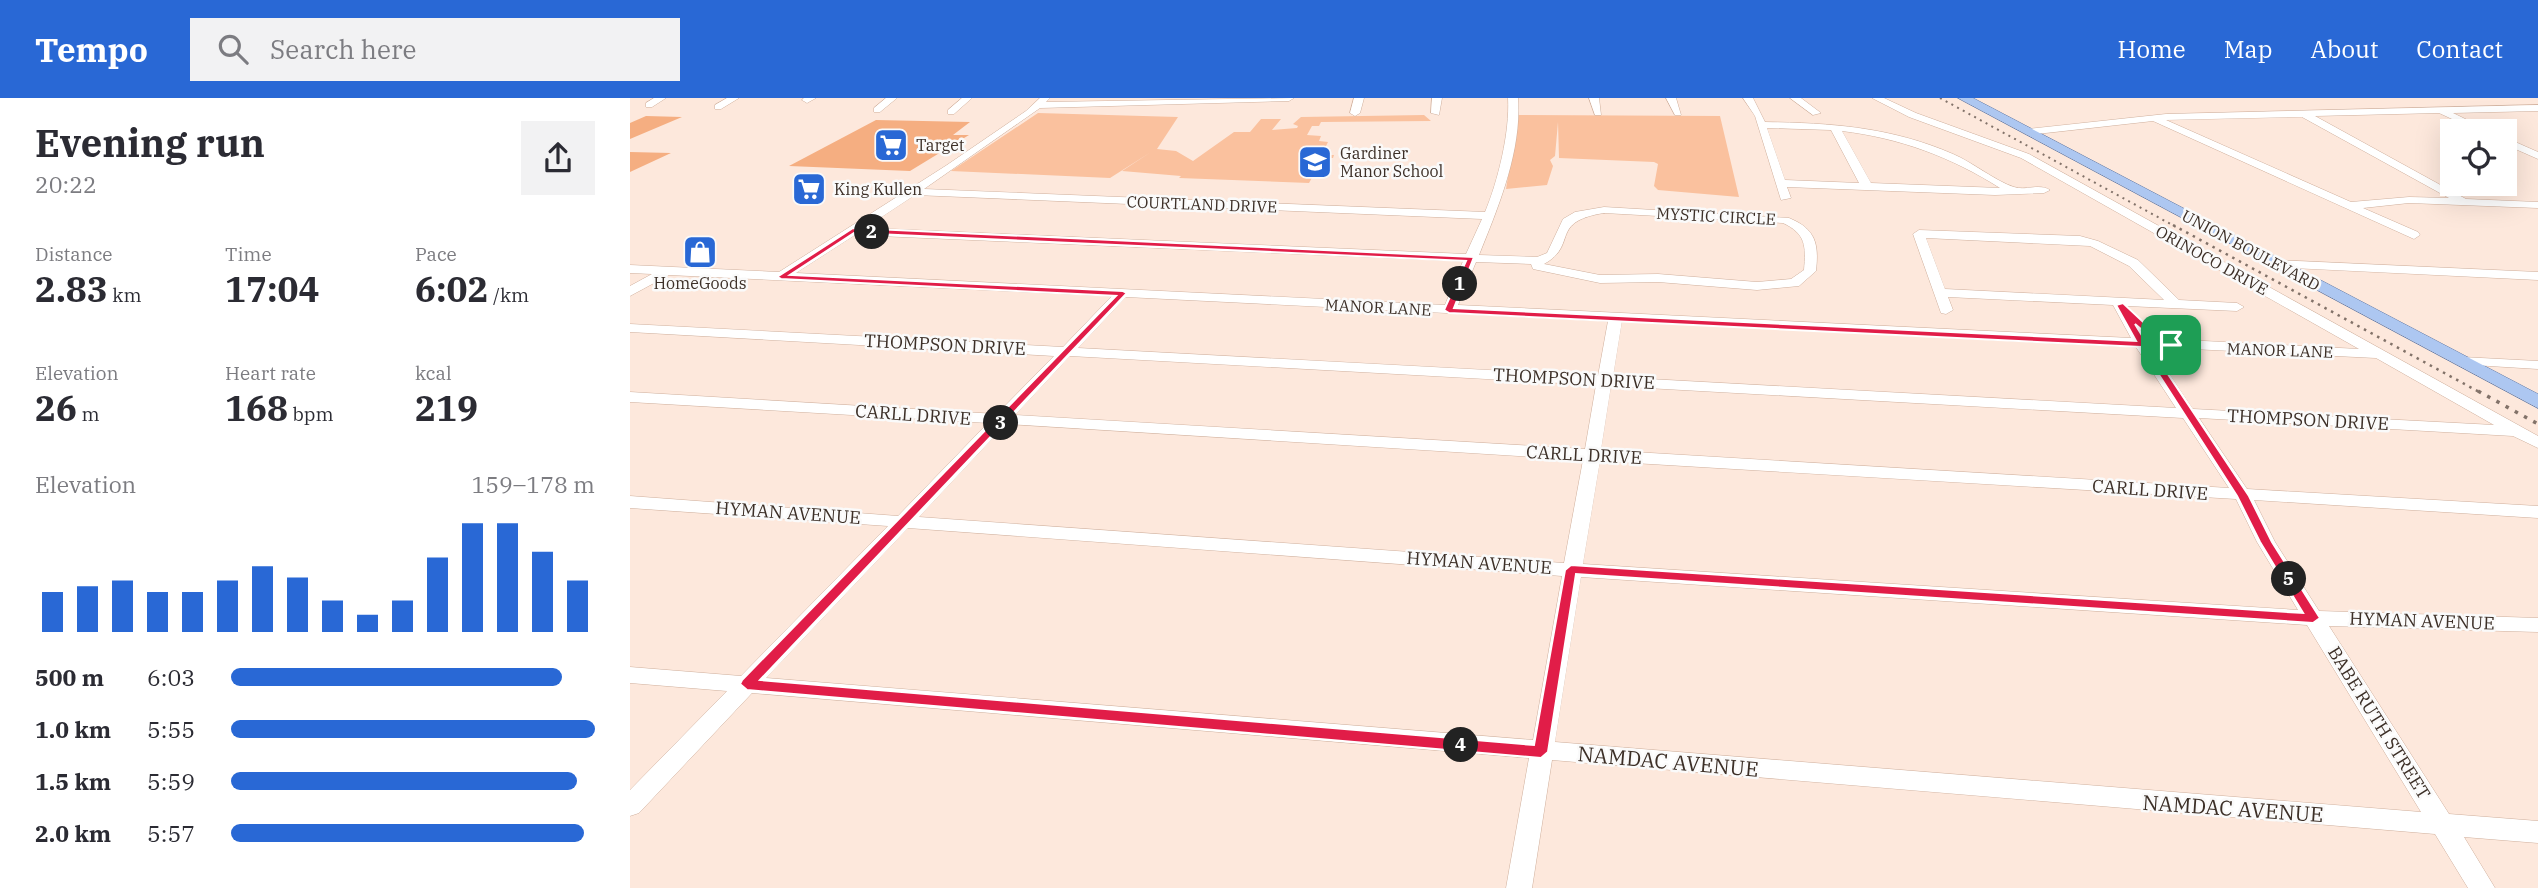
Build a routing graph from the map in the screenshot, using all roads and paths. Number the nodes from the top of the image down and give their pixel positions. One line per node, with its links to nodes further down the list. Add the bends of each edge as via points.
1 (662, 98): 17 (street)
2 (734, 98): 18 (street)
3 (892, 98): 20 (street)
4 (967, 98): 22 (street)
5 (1278, 98): 6 (street); 16 (street)
6 (1289, 98)
7 (1359, 98): 23 (street)
8 (1437, 98): 24 (street)
9 (1513, 98): 47 (street, via 1500,189)
10 (1594, 98): 25 (street)
11 (1671, 98): 26 (street)
12 (1748, 98): 29 (street)
13 (1795, 98): 27 (street)
14 (1877, 98): 36 (street, ORINOCO DRIVE, via 1996,142)
15 (1964, 98): 33 (main road, UNION BOULEVARD)
16 (1042, 102): 41 (street)
17 (649, 105)
18 (718, 107)
19 (2538, 108): 21 (street)
20 (877, 110)
21 (2440, 110): 28 (street); 31 (street)
22 (951, 112)
23 (1355, 113)
24 (1436, 113)
25 (1598, 113)
26 (1678, 113)
27 (1816, 113)
28 (2304, 114): 30 (street); 44 (street)
29 (1759, 118): 32 (street); 37 (street)
30 (2152, 118): 33 (street); 46 (street)
31 (2459, 119)
32 (1835, 126): 38 (street); 40 (street, via 1922,144)
33 (2028, 132): 52 (main road, UNION BOULEVARD)
34 (2517, 146): 35 (street)
35 (2538, 156)
36 (2056, 172): 39 (street, via 2064,185); 42 (street, ORINOCO DRIVE)
37 (1781, 183): 38 (street); 43 (street)
38 (1867, 187): 40 (street)
39 (2045, 190): 40 (street); 42 (street, via 2073,189)
40 (2012, 191)
41 (914, 192): 47 (street, COURTLAND DRIVE); 48 (street)
42 (2098, 196): 70 (street, ORINOCO DRIVE)
43 (1785, 198)
44 (2464, 201): 45 (street); 46 (street)
45 (2538, 205)
46 (2349, 206): 49 (street)
47 (1490, 216): 50 (street)
48 (853, 231): 50 (street, MYSTIC CIRCLE); 56 (street)
49 (2414, 235)
50 (1470, 261): 51 (street, MYSTIC CIRCLE); 63 (street)
51 (1538, 264): 51 (street, MYSTIC CIRCLE, via 1610,279 1776,286 1794,283 1810,271 1811,238 1797,225 1767,218 1604,210 1568,220 1552,255)
52 (2277, 264): 55 (street); 71 (main road, UNION BOULEVARD)
53 (630, 270): 54 (street, MANOR LANE)
54 (666, 271): 56 (street, MANOR LANE); 57 (street)
55 (2538, 276)
56 (781, 277): 58 (street, MANOR LANE)
57 (630, 292)
58 (1123, 293): 63 (street, MANOR LANE); 69 (street)
59 (1940, 293): 60 (street); 61 (street, via 1919,234 2087,241 2146,272); 64 (street)
60 (2119, 303): 61 (street); 67 (street, BABE RUTH STREET); 68 (street, via 2153,337)
61 (2175, 304): 62 (street)
62 (2237, 307)
63 (1449, 310): 65 (street, MANOR LANE)
64 (1946, 310)
65 (1615, 319): 67 (street, MANOR LANE); 73 (street)
66 (630, 328): 69 (street, THOMPSON DRIVE)
67 (2144, 344): 68 (street, MANOR LANE); 76 (street, BABE RUTH STREET)
68 (2171, 345): 70 (street, MANOR LANE)
69 (1068, 352): 73 (street, THOMPSON DRIVE); 77 (street)
70 (2379, 354): 78 (street, ORINOCO DRIVE)
71 (2462, 361): 72 (street); 75 (main road, UNION BOULEVARD)
72 (2538, 365)
73 (1602, 381): 76 (street, THOMPSON DRIVE); 80 (street)
74 (630, 397): 77 (street, CARLL DRIVE)
75 (2538, 401)
76 (2188, 414): 78 (street, THOMPSON DRIVE); 81 (street, BABE RUTH STREET)
77 (1003, 420): 80 (street, CARLL DRIVE); 84 (street)
78 (2518, 431): 79 (street, ORINOCO DRIVE)
79 (2538, 443)
80 (1591, 456): 81 (street, CARLL DRIVE); 85 (street)
81 (2243, 496): 83 (street, CARLL DRIVE); 86 (street, BABE RUTH STREET)
82 (630, 502): 84 (street, HYMAN AVENUE)
83 (2538, 512)
84 (905, 521): 85 (street, HYMAN AVENUE); 89 (street)
85 (1571, 570): 86 (street, HYMAN AVENUE); 90 (street)
86 (2313, 618): 87 (street, HYMAN AVENUE); 92 (street, BABE RUTH STREET)
87 (2538, 625)
88 (630, 675): 89 (street, NAMDAC AVENUE)
89 (747, 684): 90 (street, NAMDAC AVENUE); 91 (street)
90 (1541, 752): 92 (street, NAMDAC AVENUE); 94 (street)
91 (630, 806)
92 (2442, 825): 93 (street, NAMDAC AVENUE); 95 (street, BABE RUTH STREET)
93 (2538, 832)
94 (1519, 888)
95 (2482, 888)

